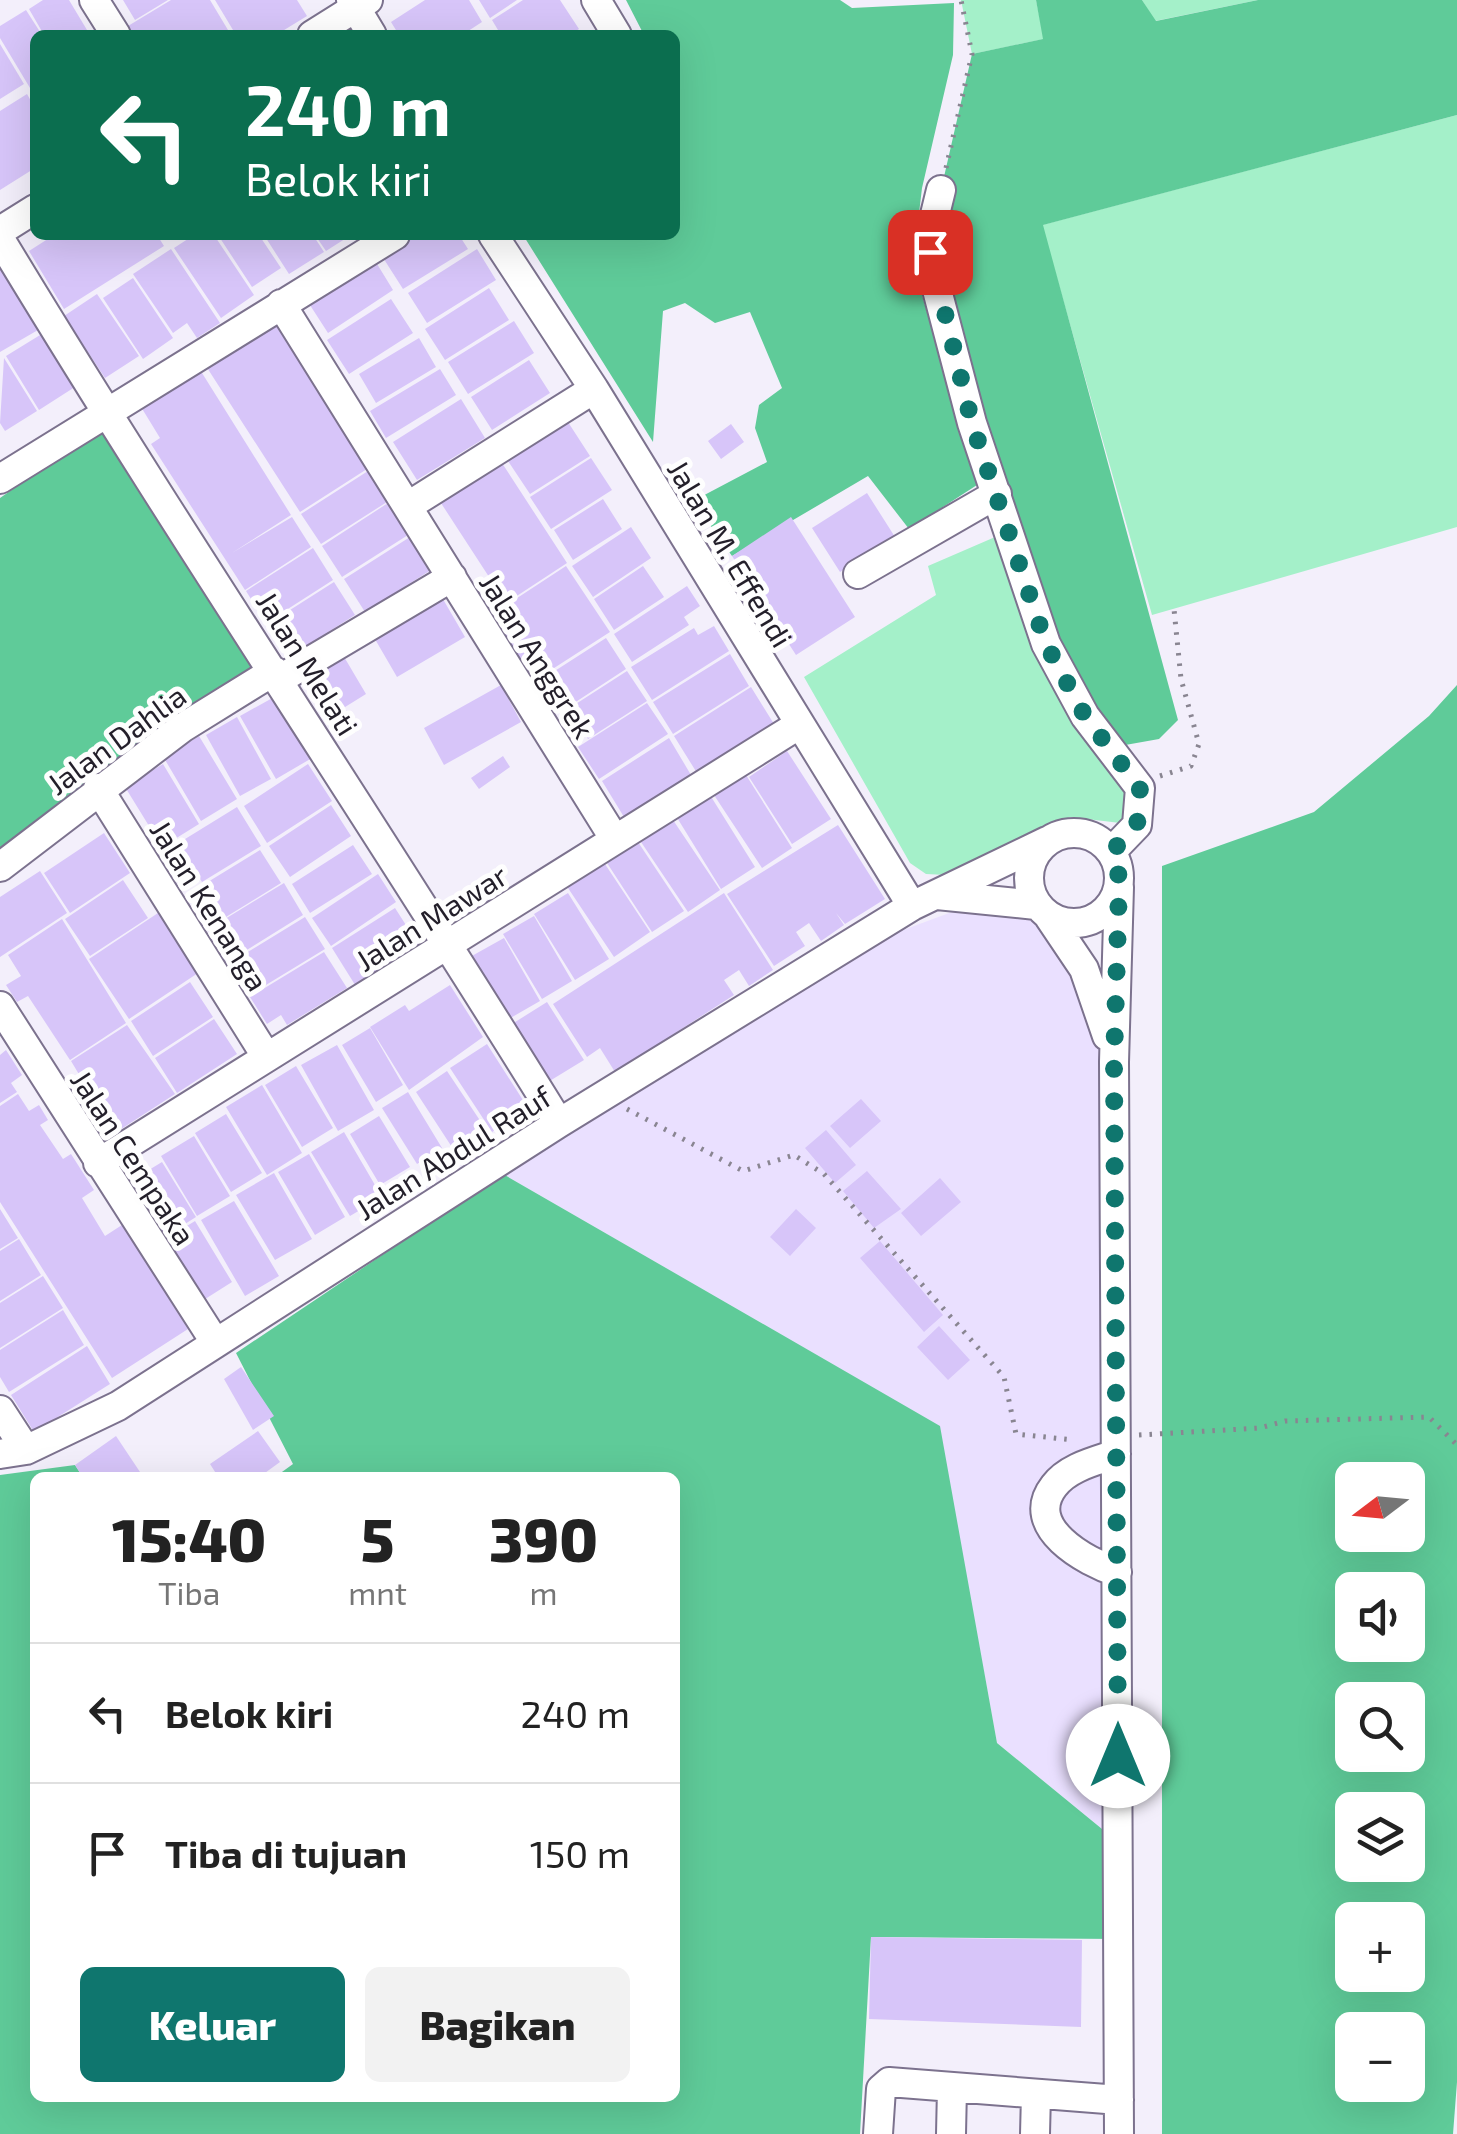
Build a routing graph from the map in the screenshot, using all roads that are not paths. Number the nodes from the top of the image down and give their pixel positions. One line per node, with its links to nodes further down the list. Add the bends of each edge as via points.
1 (94, 0): 4 (street)
2 (596, 0): 7 (street)
3 (358, 2): 5 (street); 6 (street)
4 (113, 30)
5 (319, 30)
6 (370, 30)
7 (614, 30)
8 (941, 190): 18 (street, via 931,267)
9 (30, 212): 10 (street)
10 (0, 231)
11 (0, 239): 16 (street, Jalan Melati)
12 (387, 240): 14 (street)
13 (496, 240): 15 (street, Jalan M. Effendi)
14 (281, 304): 16 (street); 19 (street, Jalan Anggrek)
15 (594, 389): 19 (street); 23 (street, Jalan M. Effendi)
16 (104, 411): 17 (street); 22 (street, Jalan Melati)
17 (0, 479)
18 (997, 494): 20 (street); 27 (street, via 1062,680 1138,784 1137,826)
19 (408, 506): 21 (street, Jalan Anggrek)
20 (858, 574)
21 (452, 577): 22 (street, Jalan Dahlia); 25 (street, Jalan Anggrek)
22 (277, 675): 24 (street, Jalan Dahlia, via 182,728); 32 (street, Jalan Melati)
23 (797, 726): 25 (street, Jalan Mawar); 30 (street, Jalan M. Effendi)
24 (98, 788): 28 (street, Jalan Dahlia); 34 (street, Jalan Kenanga)
25 (614, 838): 32 (street, Jalan Mawar)
26 (1047, 840): 27 (street, via 1082,833); 30 (street, Jalan Abdul Rauf); 31 (street, via 1028,870)
27 (1111, 852): 29 (street)
28 (0, 867)
29 (1119, 886): 31 (street, via 1112,904 1084,924); 35 (street)
30 (925, 900): 31 (street); 36 (street, Jalan Abdul Rauf)
31 (1042, 911): 35 (street, via 1084,970)
32 (450, 946): 34 (street, Jalan Mawar); 36 (street, Jalan Melati)
33 (0, 1006): 37 (street, Jalan Cempaka)
34 (266, 1056): 37 (street, Jalan Mawar)
35 (1114, 1062): 40 (street)
36 (559, 1123): 38 (street, Jalan Abdul Rauf)
37 (98, 1163): 38 (street, Jalan Cempaka)
38 (215, 1342): 41 (street, Jalan Abdul Rauf, via 118,1406)
39 (0, 1410): 41 (street)
40 (1116, 1445): 42 (street); 42 (street, via 1053,1487 1048,1519 1056,1535 1090,1564)
41 (13, 1452)
42 (1117, 1572): 45 (street)
43 (952, 2088): 44 (street); 46 (street, via 883,2084); 47 (street)
44 (1036, 2094): 45 (street); 48 (street)
45 (1119, 2100): 49 (street)
46 (878, 2134)
47 (950, 2134)
48 (1036, 2134)
49 (1119, 2134)

